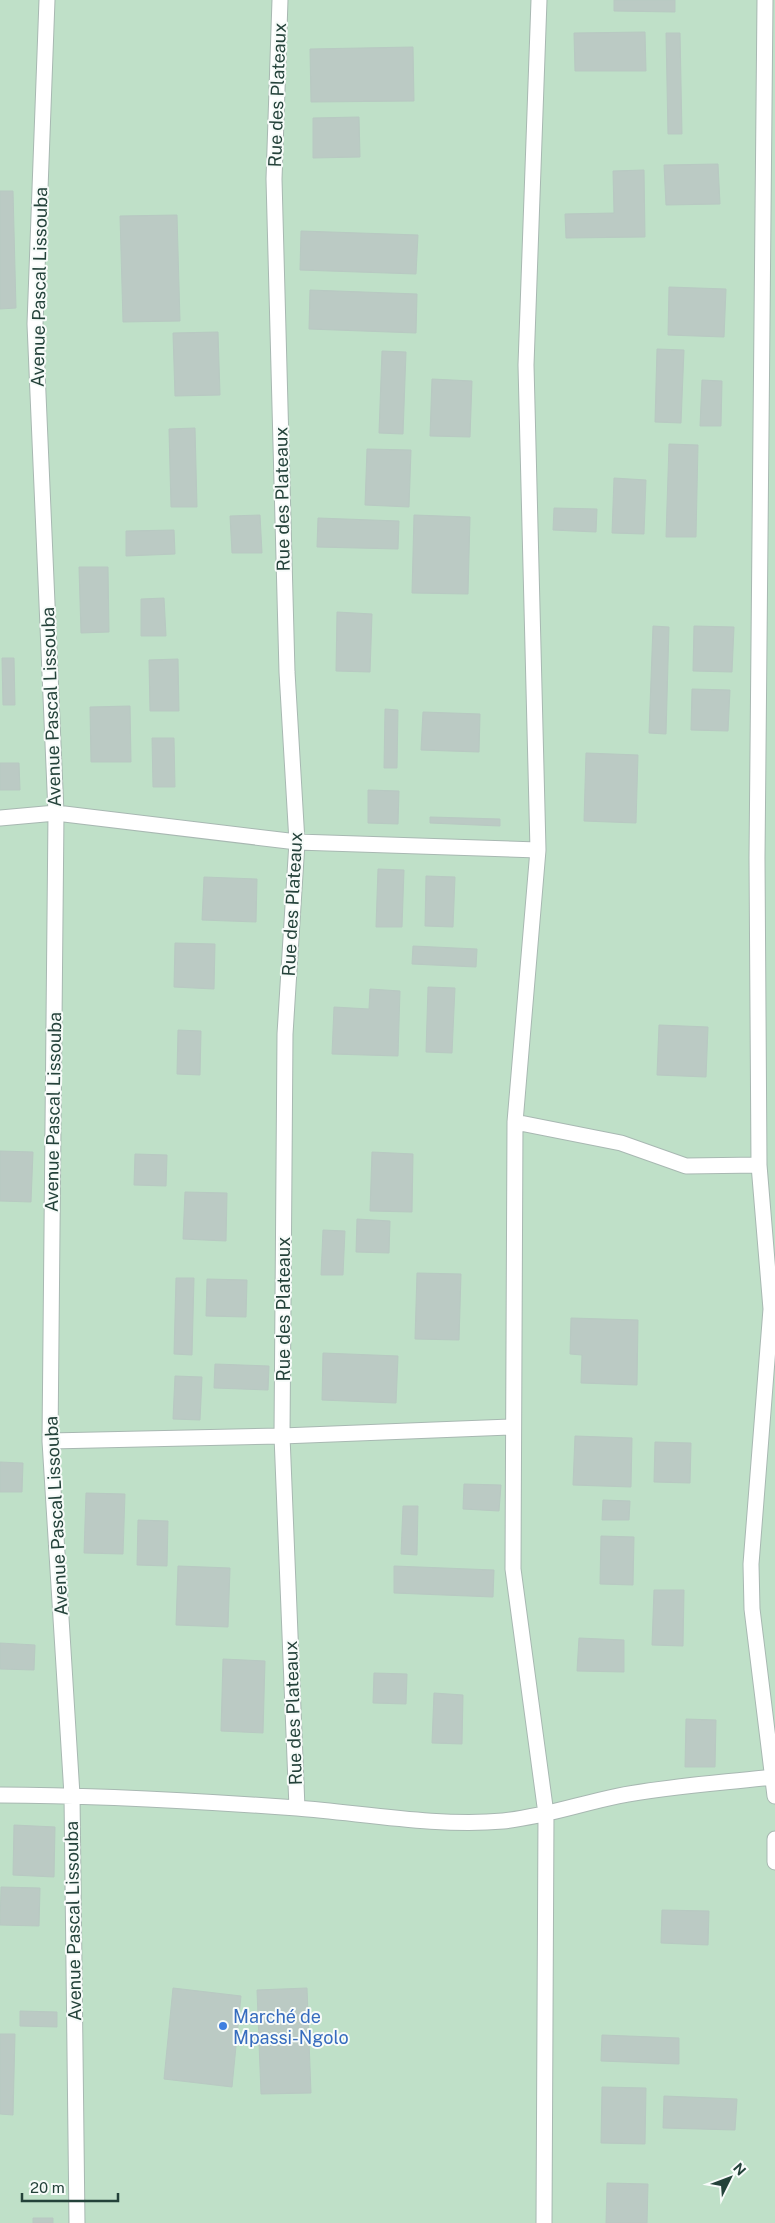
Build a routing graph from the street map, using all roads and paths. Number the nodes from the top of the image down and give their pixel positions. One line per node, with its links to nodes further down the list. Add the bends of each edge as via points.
1 (47, 0): 5 (street, Avenue Pascal Lissouba, via 35,324)
2 (280, 0): 7 (street, Rue des Plateaux, via 274,179 287,672)
3 (538, 0): 8 (street, via 526,365)
4 (765, 0): 10 (street, via 757,858)
5 (56, 813): 6 (street); 7 (street); 14 (street, Avenue Pascal Lissouba)
6 (0, 818)
7 (297, 842): 8 (street); 13 (street, Rue des Plateaux, via 285,1034)
8 (538, 850): 9 (street)
9 (515, 1122): 10 (street, via 621,1143 686,1166); 12 (street)
10 (759, 1165): 11 (street)
11 (773, 1311): 15 (street, via 751,1564 752,1609)
12 (514, 1427): 13 (street); 20 (street, via 514,1569)
13 (282, 1436): 14 (street); 19 (street, Rue des Plateaux)
14 (50, 1441): 17 (street, Avenue Pascal Lissouba)
15 (773, 1777): 18 (street); 20 (street, via 666,1788 617,1796)
16 (0, 1795): 17 (street)
17 (72, 1795): 19 (street); 23 (street, Avenue Pascal Lissouba)
18 (775, 1796)
19 (297, 1808): 20 (street, via 457,1822 503,1821)
20 (546, 1814): 24 (street)
21 (775, 1839): 22 (street)
22 (775, 1862)
23 (77, 2223)
24 (544, 2223)

